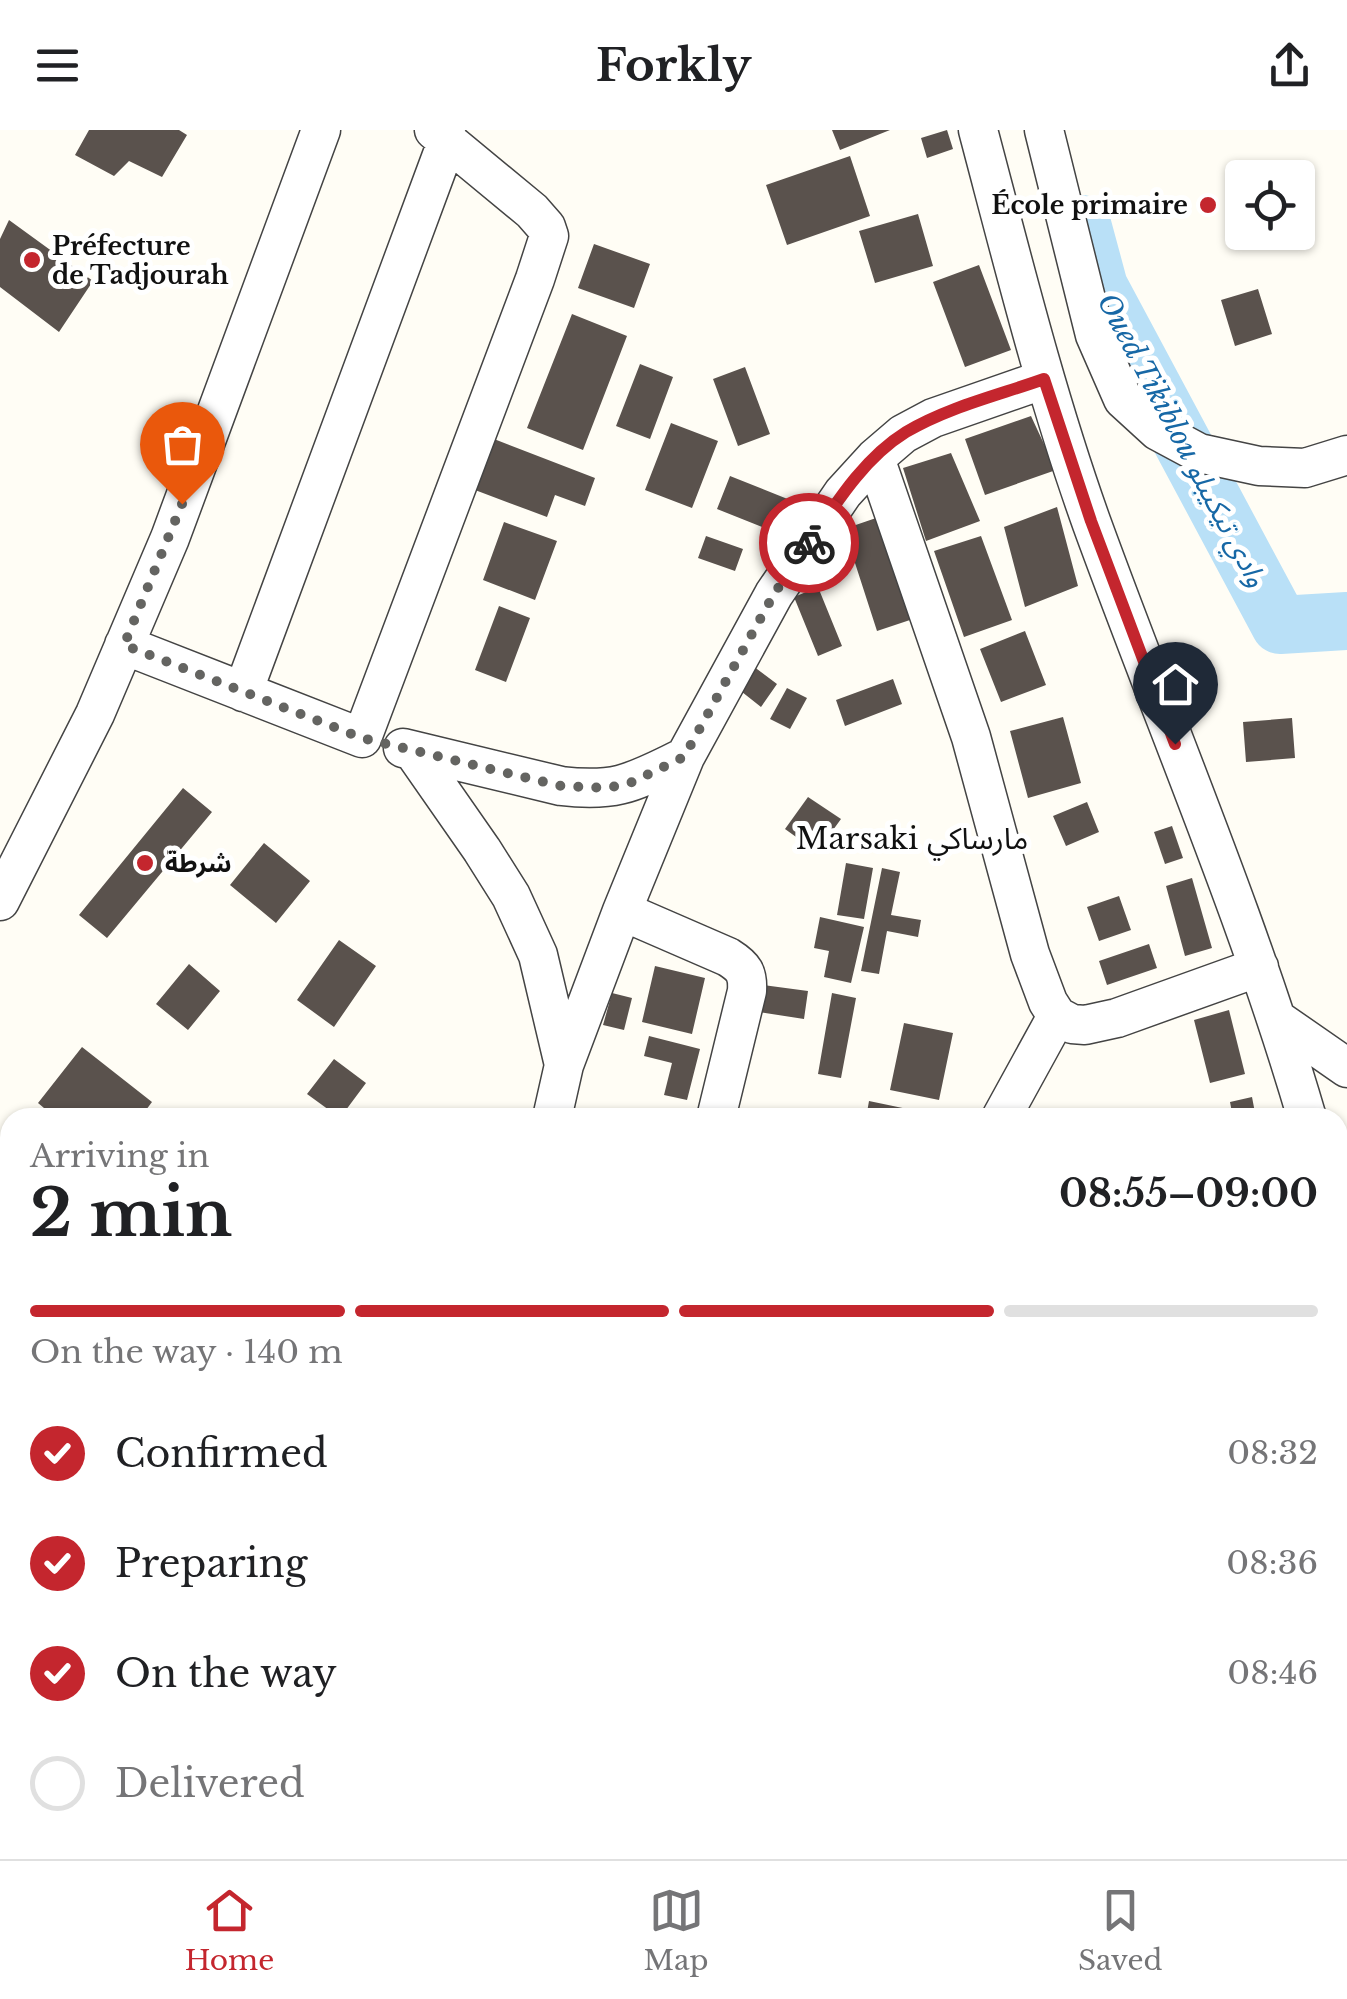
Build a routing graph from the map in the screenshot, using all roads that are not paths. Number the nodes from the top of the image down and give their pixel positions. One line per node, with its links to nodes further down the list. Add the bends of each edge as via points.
1 (321, 130): 10 (street)
2 (978, 130): 5 (street)
3 (1044, 130): 8 (street, via 1095,335 1123,399 1158,431 1199,453)
4 (441, 135): 11 (street); 12 (street, via 532,211 548,230 548,242)
5 (1044, 379): 7 (street, via 933,418); 17 (street)
6 (1347, 455): 8 (street)
7 (874, 458): 14 (street, via 774,594); 18 (street, via 971,737 1030,954)
8 (1304, 468): 9 (street)
9 (1347, 472)
10 (124, 645): 11 (street); 15 (street)
11 (243, 692): 12 (street)
12 (362, 738): 13 (street)
13 (413, 750): 14 (street, via 587,789 630,783); 20 (street, via 512,896 538,954)
14 (684, 757): 16 (street)
15 (0, 901)
16 (622, 911): 20 (street); 23 (street, via 746,971 747,992)
17 (1259, 967): 18 (street, via 1117,1018 1085,1025); 19 (street)
18 (1057, 1016): 24 (street)
19 (1278, 1020): 21 (street); 25 (street)
20 (564, 1065): 22 (street)
21 (1347, 1068)
22 (554, 1108)
23 (718, 1108)
24 (1006, 1108)
25 (1304, 1108)

